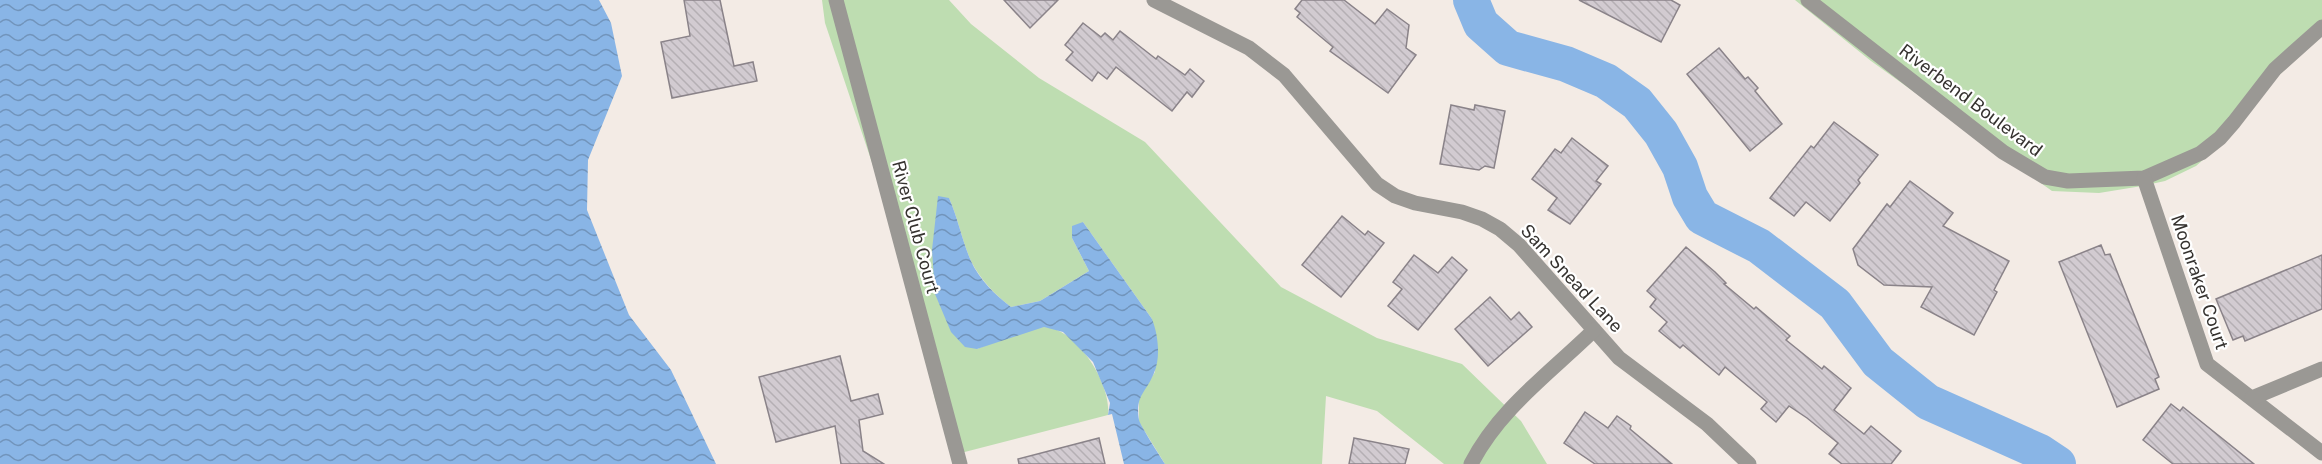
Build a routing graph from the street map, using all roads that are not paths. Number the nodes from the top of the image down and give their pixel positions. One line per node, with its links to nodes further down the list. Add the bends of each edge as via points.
1 (836, 0): 10 (street, River Club Court)
2 (1154, 0): 6 (street, Sam Snead Lane, via 1267,60 1377,184 1395,196 1462,212 1500,230 1519,245)
3 (1808, 0): 5 (street, Riverbend Boulevard, via 2024,166 2045,177 2067,181)
4 (2322, 27): 5 (street, Riverbend Boulevard, via 2275,69 2220,138 2201,153)
5 (2144, 178): 8 (street, Moonraker Court, via 2207,364)
6 (1594, 330): 11 (street, via 1509,409); 12 (street, Sam Snead Lane, via 1619,358 1707,424)
7 (2322, 369): 8 (street)
8 (2252, 398): 9 (street, Moonraker Court)
9 (2322, 453)
10 (960, 464)
11 (1471, 464)
12 (1749, 464)

